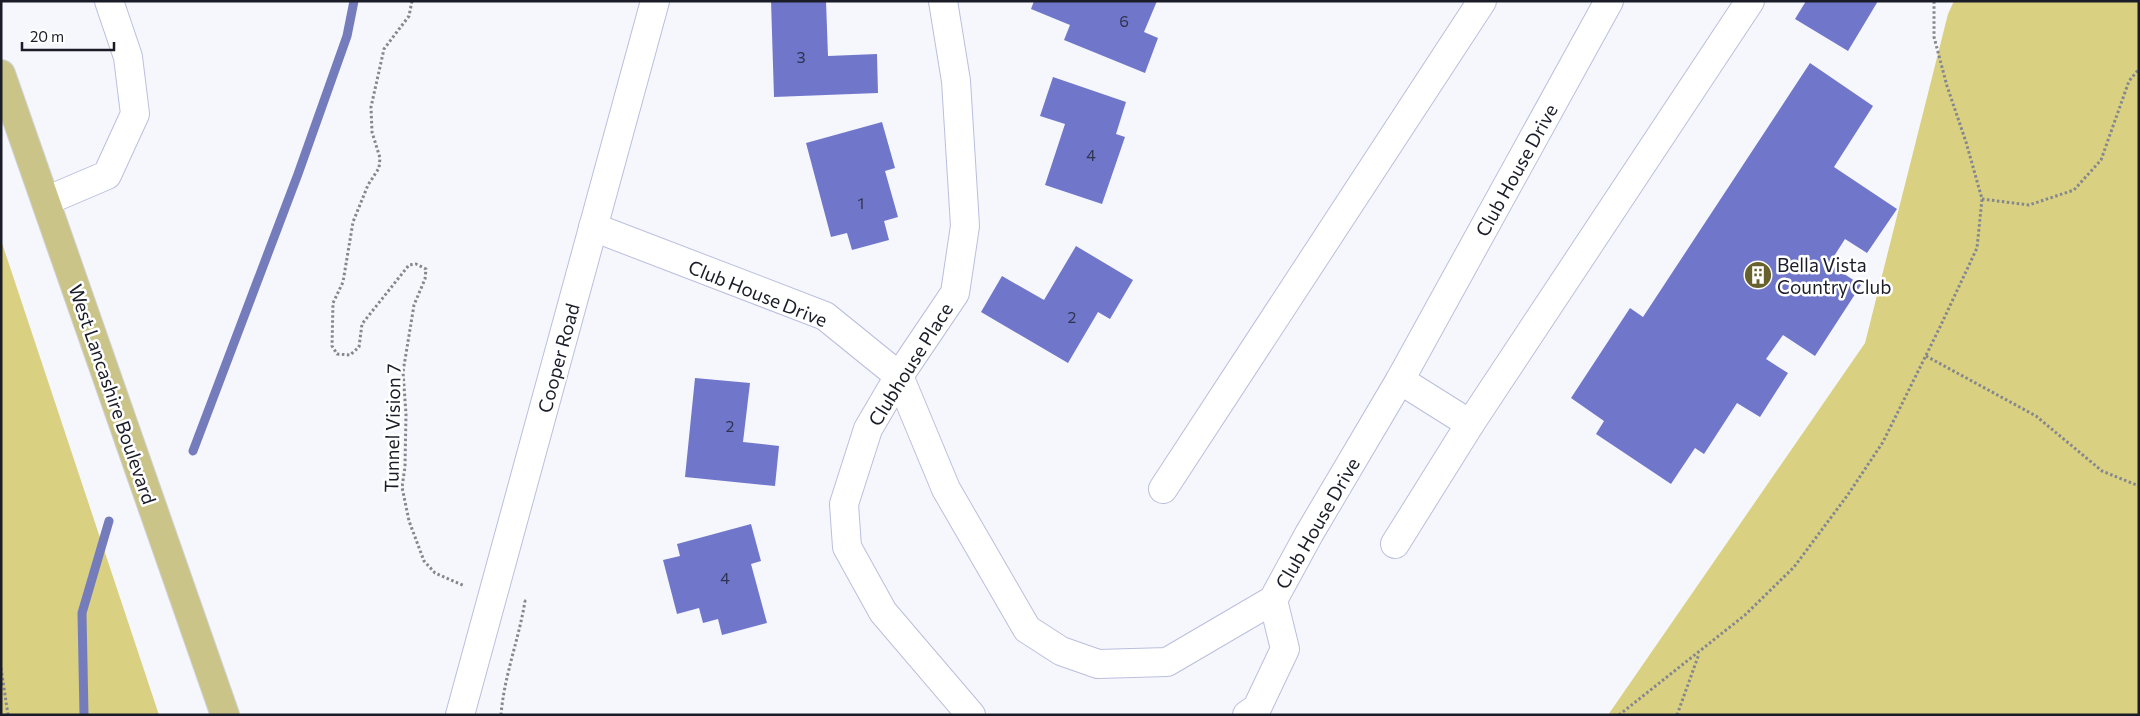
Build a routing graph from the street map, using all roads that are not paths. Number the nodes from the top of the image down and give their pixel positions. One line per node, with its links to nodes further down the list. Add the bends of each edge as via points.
1 (109, 1): 8 (street, via 128,57 135,114 108,174)
2 (656, 1): 9 (street, Cooper Road)
3 (943, 1): 10 (street, Clubhouse Place, via 956,81 964,226 955,294)
4 (1482, 1): 13 (street)
5 (1609, 1): 11 (street, Club House Drive)
6 (1750, 1): 12 (street)
7 (1, 74): 8 (main road, West Lancashire Boulevard)
8 (46, 202): 16 (main road, West Lancashire Boulevard)
9 (593, 227): 10 (street, Club House Drive, via 825,316); 17 (street, Cooper Road)
10 (899, 376): 15 (street, Club House Drive, via 946,489 1026,629 1061,651 1098,664 1167,662); 18 (street, Clubhouse Place, via 868,429 844,504 848,547 883,612)
11 (1400, 380): 12 (street); 15 (street, Club House Drive, via 1308,534)
12 (1470, 424): 14 (street)
13 (1164, 489)
14 (1395, 544)
15 (1273, 600): 19 (street, via 1285,649 1257,708)
16 (225, 715)
17 (460, 715)
18 (971, 715)
19 (1247, 715)

